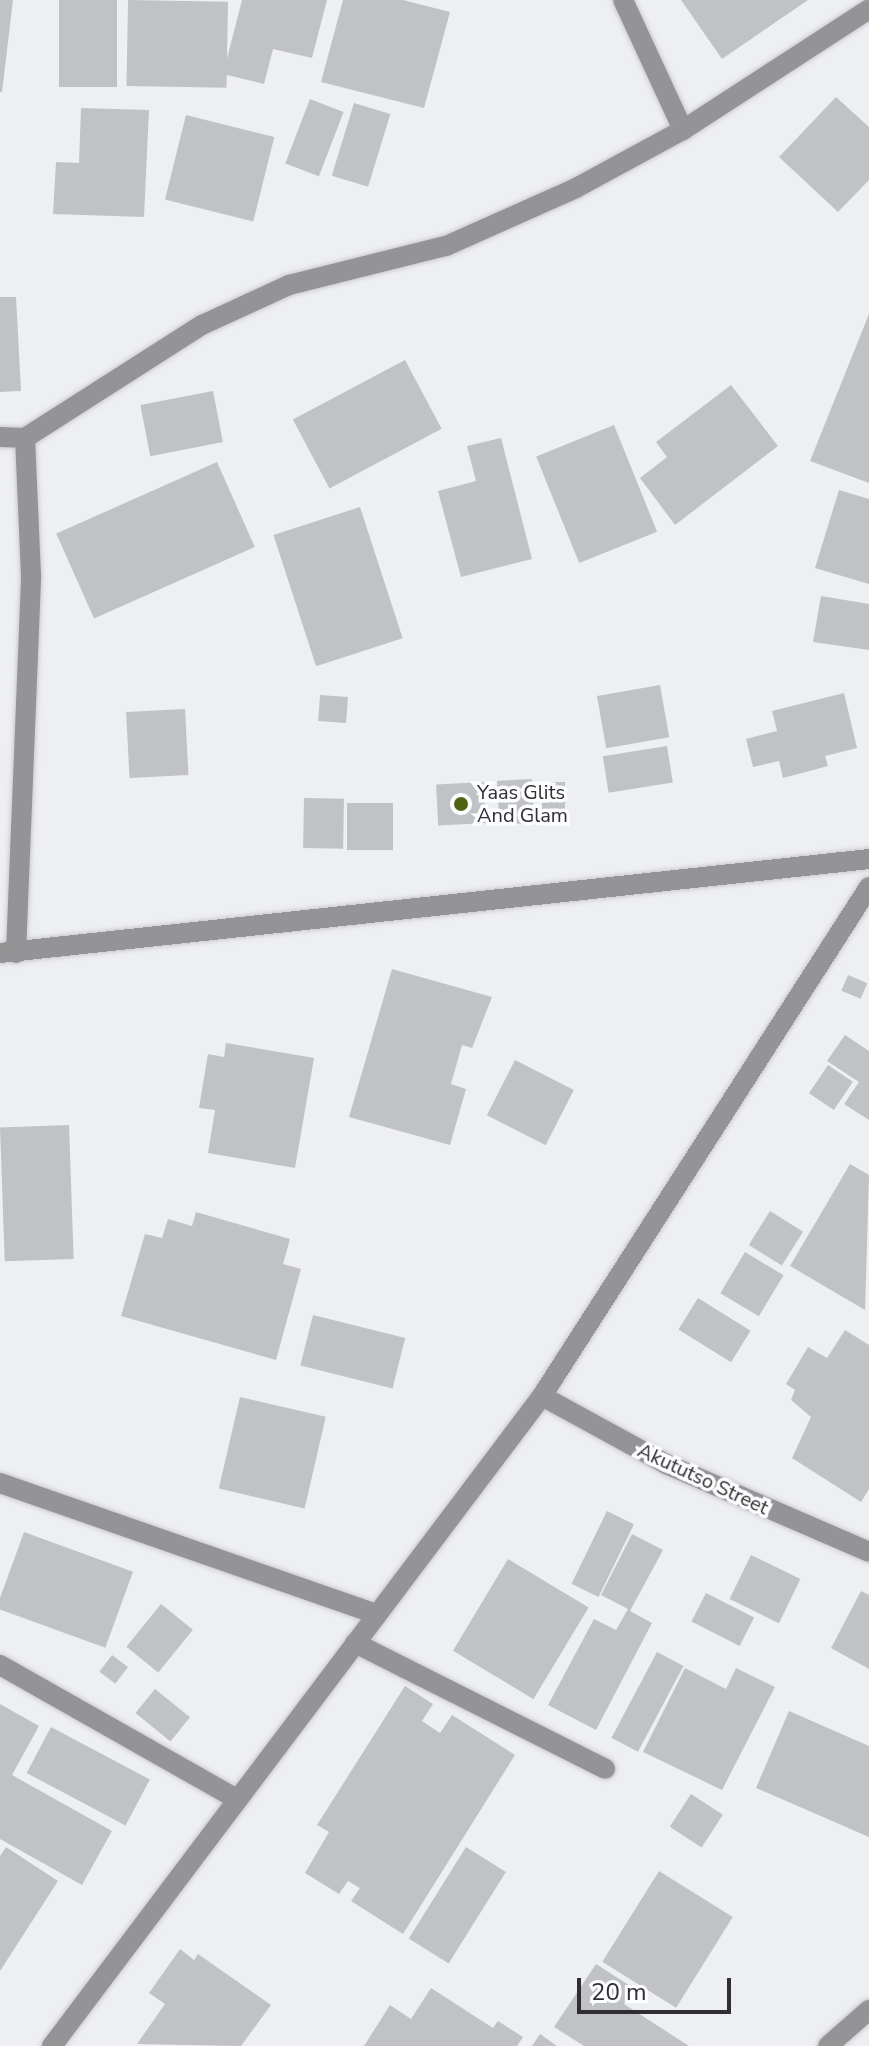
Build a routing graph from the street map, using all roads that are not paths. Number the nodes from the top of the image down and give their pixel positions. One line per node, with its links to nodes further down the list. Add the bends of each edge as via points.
1 (623, 0): 3 (street)
2 (869, 9): 3 (street)
3 (683, 130): 5 (street, via 576,188 446,246 289,285 202,325)
4 (0, 437): 5 (street)
5 (25, 438): 8 (street, via 31,575)
6 (869, 859): 8 (street)
7 (869, 887): 9 (street)
8 (8, 953)
9 (542, 1396): 11 (street, Akututso Street, via 666,1464); 12 (street)
10 (0, 1483): 12 (street)
11 (869, 1552)
12 (377, 1614): 13 (street)
13 (355, 1643): 15 (street); 16 (street)
14 (0, 1665): 16 (street)
15 (605, 1769)
16 (237, 1799): 18 (street)
17 (869, 2010): 19 (street)
18 (52, 2046)
19 (828, 2046)

